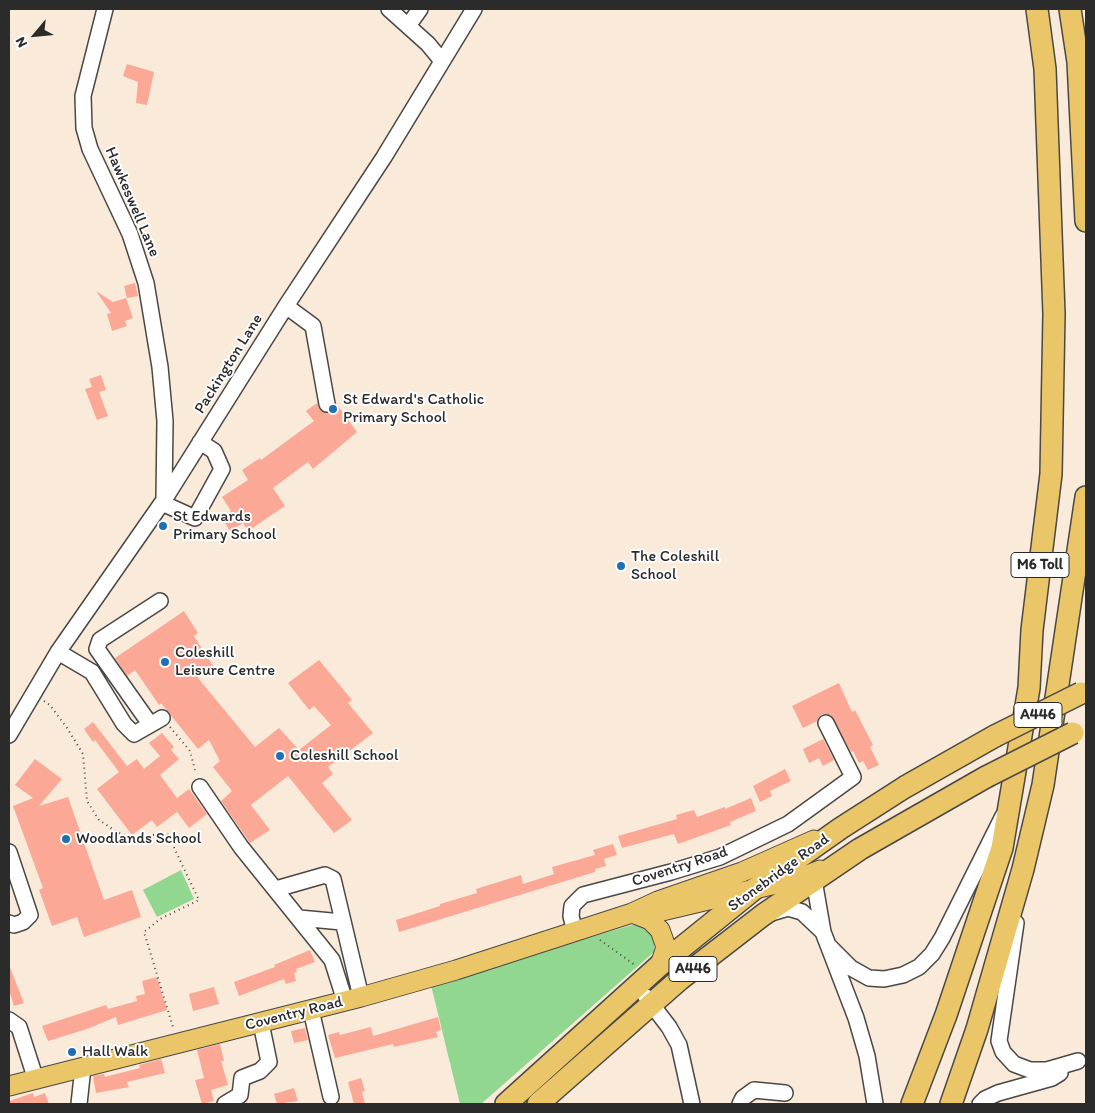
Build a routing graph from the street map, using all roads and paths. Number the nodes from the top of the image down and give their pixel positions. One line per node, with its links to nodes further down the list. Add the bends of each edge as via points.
1 (105, 9): 14 (street, Hawkeswell Lane, via 83,96 84,128 90,149 130,234 146,283 165,421)
2 (389, 9): 7 (street)
3 (420, 9): 7 (street)
4 (474, 9): 8 (street, Packington Lane)
5 (1037, 9): 26 (highway, M6 Toll, via 1045,69 1054,314 1050,474 1032,630 1029,688)
6 (1070, 9): 9 (highway, via 1078,62)
7 (408, 26): 8 (street)
8 (442, 61): 10 (street, Packington Lane, via 384,157)
9 (1086, 221)
10 (286, 306): 11 (street, via 313,326); 12 (street, Packington Lane)
11 (327, 404)
12 (200, 442): 14 (street, Packington Lane); 14 (street, via 214,451 222,469 195,518)
13 (1086, 498): 30 (highway, M6 Toll, via 1043,785)
14 (163, 502): 16 (street, Packington Lane)
15 (160, 600): 17 (street, via 100,640 99,654)
16 (58, 652): 19 (street, Packington Lane); 20 (street, via 92,672)
17 (122, 685): 20 (street); 21 (street)
18 (1084, 692): 27 (highway, Stonebridge Road / A446, bridge, via 995,736)
19 (33, 694): 24 (street, Packington Lane); 48 (path, via 50,705 83,754 87,800 99,820 131,838 167,833 199,900 160,919 144,932)
20 (106, 694): 21 (street, via 134,734)
21 (156, 721): 25 (path, via 190,751)
22 (826, 723): 39 (street, Coventry Road, via 853,777 788,824 720,857 583,895 572,906 571,916)
23 (1079, 730): 28 (highway, Stonebridge Road / A446, bridge, via 986,777)
24 (9, 735)
25 (200, 787): 32 (street)
26 (1009, 803): 41 (street, via 942,938 919,967 903,975 869,978 851,968); 62 (highway, M6 Toll, via 1002,848 946,1015)
27 (841, 828): 33 (highway, Stonebridge Road / A446); 34 (main road, via 742,872)
28 (860, 849): 31 (highway, Stonebridge Road / A446); 33 (main road, via 798,879)
29 (9, 852): 38 (street, via 30,916 14,925)
30 (1023, 869): 49 (street, via 999,1041 1003,1052 1014,1064 1030,1070 1047,1070); 63 (highway, M6 Toll, via 977,1029)
31 (814, 880): 35 (highway, Stonebridge Road / A446); 40 (street)
32 (276, 889): 36 (street); 37 (street, via 325,875 333,879)
33 (753, 890): 34 (main road, via 660,912); 42 (highway, Stonebridge Road / A446)
34 (632, 913): 39 (main road, Coventry Road); 42 (main road, via 650,920 660,930 666,947)
35 (763, 915): 40 (street, via 788,908 802,912); 44 (highway, Stonebridge Road / A446)
36 (299, 918): 37 (street); 43 (street, via 332,960)
37 (342, 922): 43 (street)
38 (9, 923)
39 (580, 930): 42 (path); 43 (main road, Coventry Road)
40 (823, 932): 41 (street)
41 (830, 947): 61 (street, via 862,1037)
42 (646, 974): 44 (street); 57 (highway, Stonebridge Road / A446)
43 (353, 999): 45 (main road, Coventry Road)
44 (652, 1004): 58 (highway, Stonebridge Road / A446); 59 (street, via 679,1044)
45 (311, 1010): 47 (main road, Coventry Road); 54 (street)
46 (9, 1020): 51 (street, via 19,1027)
47 (261, 1023): 48 (main road, Coventry Road); 56 (street, via 269,1062 260,1071 242,1078 240,1095)
48 (178, 1044): 50 (main road, Coventry Road)
49 (1082, 1058): 64 (street, via 1052,1078 998,1093)
50 (83, 1067): 51 (main road, Coventry Road); 55 (street)
51 (36, 1080): 52 (main road, Coventry Road)
52 (9, 1086)
53 (786, 1093): 60 (street, via 754,1090)
54 (331, 1097)
55 (79, 1104)
56 (225, 1104)
57 (506, 1104)
58 (538, 1104)
59 (692, 1104)
60 (740, 1104)
61 (875, 1104)
62 (912, 1104)
63 (951, 1104)
64 (980, 1104)

